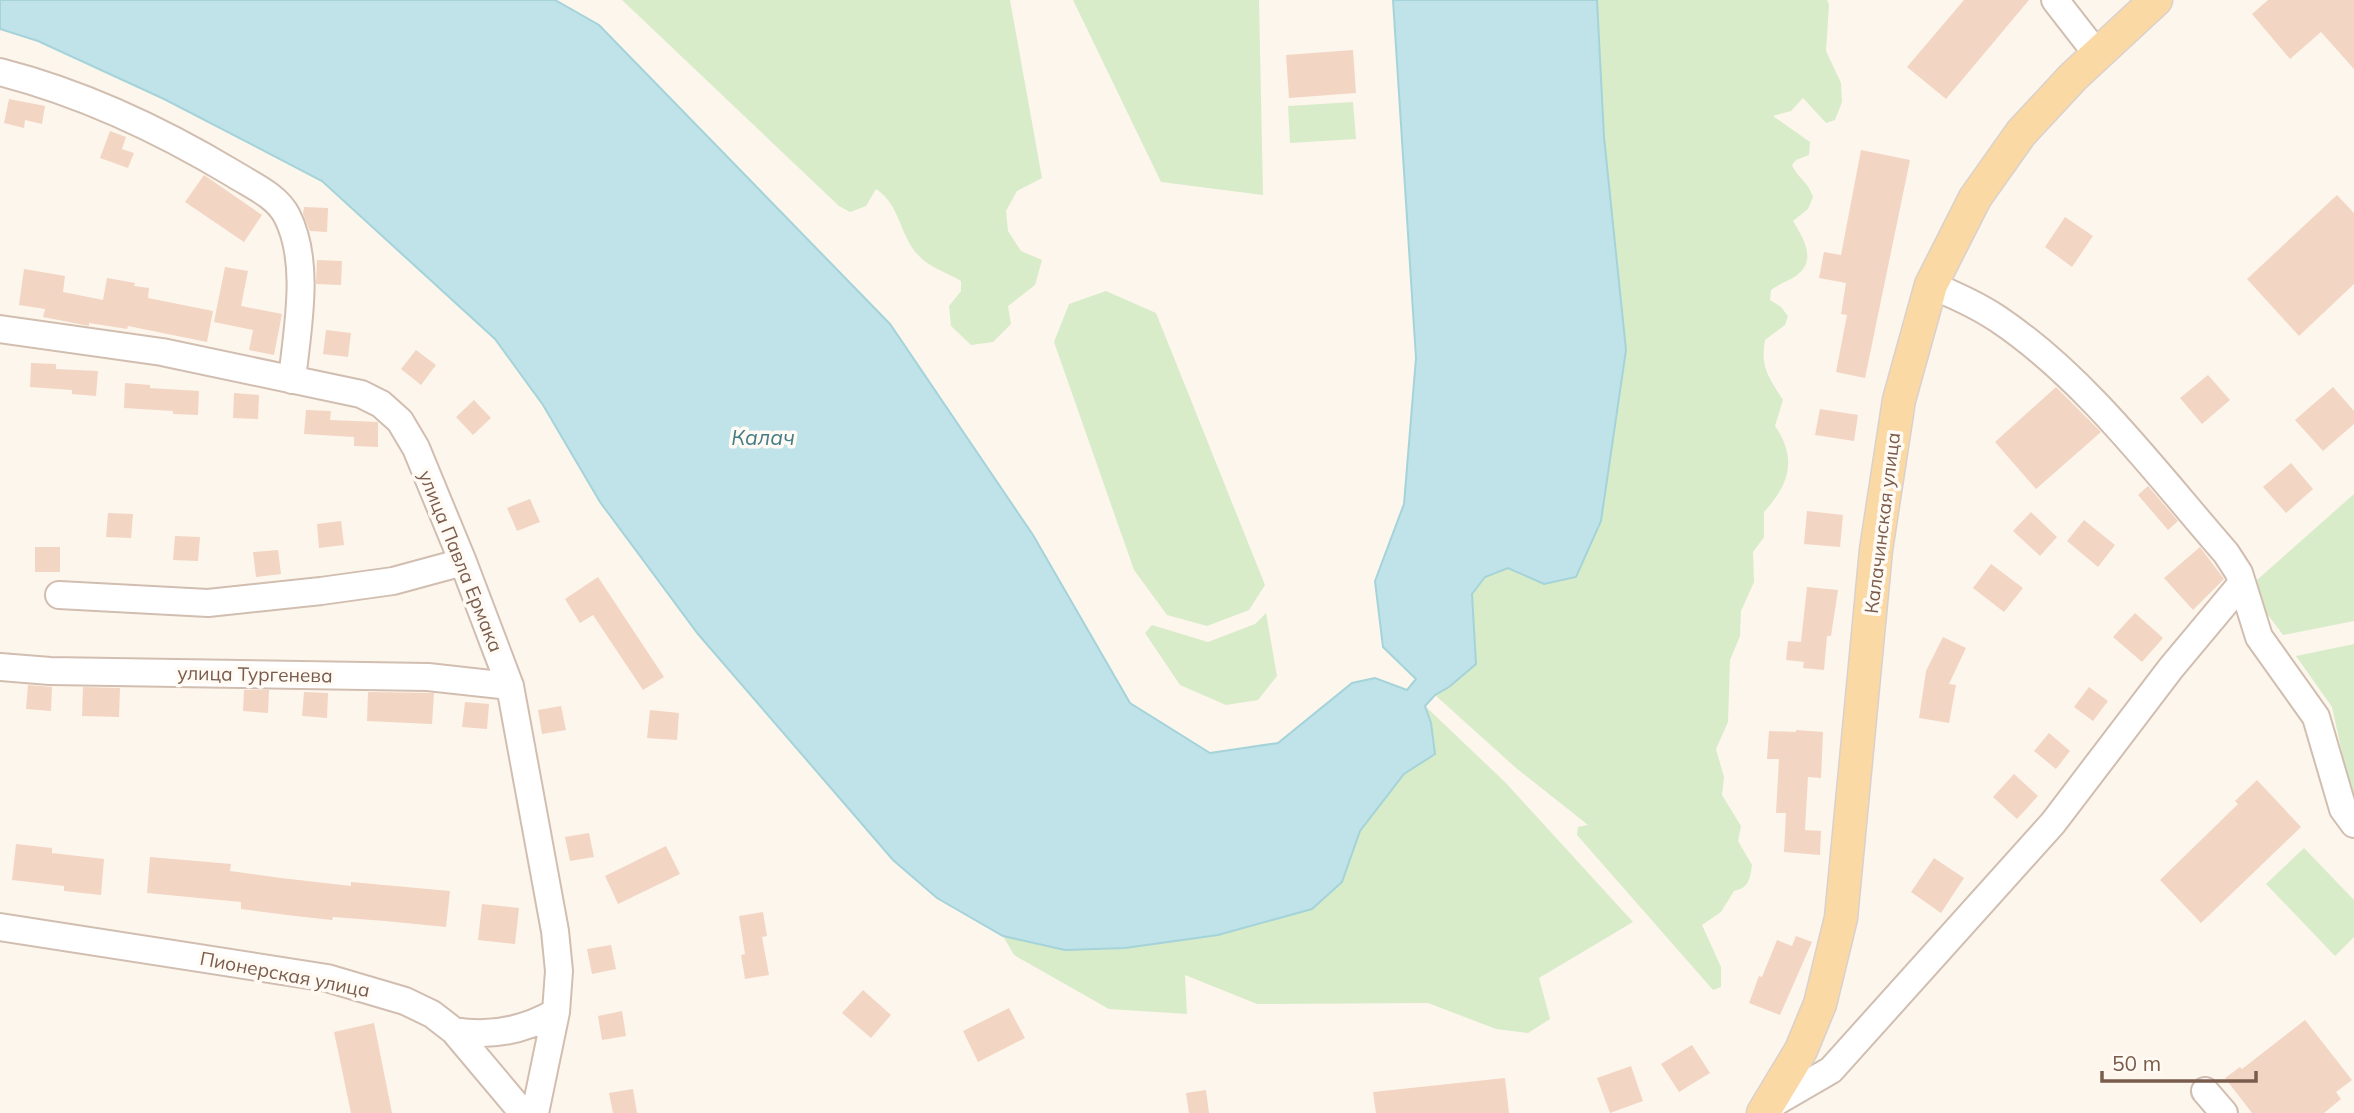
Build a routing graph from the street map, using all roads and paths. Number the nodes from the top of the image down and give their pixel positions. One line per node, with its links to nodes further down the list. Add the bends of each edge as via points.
1 (2055, 0): 3 (street)
2 (2156, 0): 3 (main road, Калачинская улица)
3 (2097, 54): 5 (main road, Калачинская улица, via 2013,144 1975,198)
4 (0, 72): 7 (street, via 112,111 194,150 274,199 287,215 300,266)
5 (1931, 285): 9 (street, via 1999,320 2064,373 2226,554); 18 (main road, Калачинская улица, via 1899,400 1876,550 1841,918 1820,1004 1801,1050)
6 (0, 329): 7 (street, улица Павла Ермака, via 162,352)
7 (292, 380): 8 (street, улица Павла Ермака, via 361,394 400,421 416,448)
8 (463, 562): 10 (street, via 393,581 208,603); 12 (street, улица Павла Ермака)
9 (2242, 583): 13 (street, via 2259,637 2316,717 2343,809); 18 (street, via 2053,823 1840,1061)
10 (59, 595)
11 (0, 667): 12 (street, улица Тургенева, via 428,677)
12 (510, 686): 15 (street, улица Павла Ермака, via 555,931 559,971)
13 (2354, 824)
14 (0, 927): 16 (street, Пионерская улица, via 327,978 405,1000)
15 (556, 1012): 16 (street, via 538,1023 503,1032 477,1035); 20 (street, улица Павла Ермака)
16 (454, 1031): 19 (street, Пионерская улица)
17 (2205, 1091): 21 (street)
18 (1766, 1109)
19 (523, 1113)
20 (535, 1113)
21 (2224, 1113)

